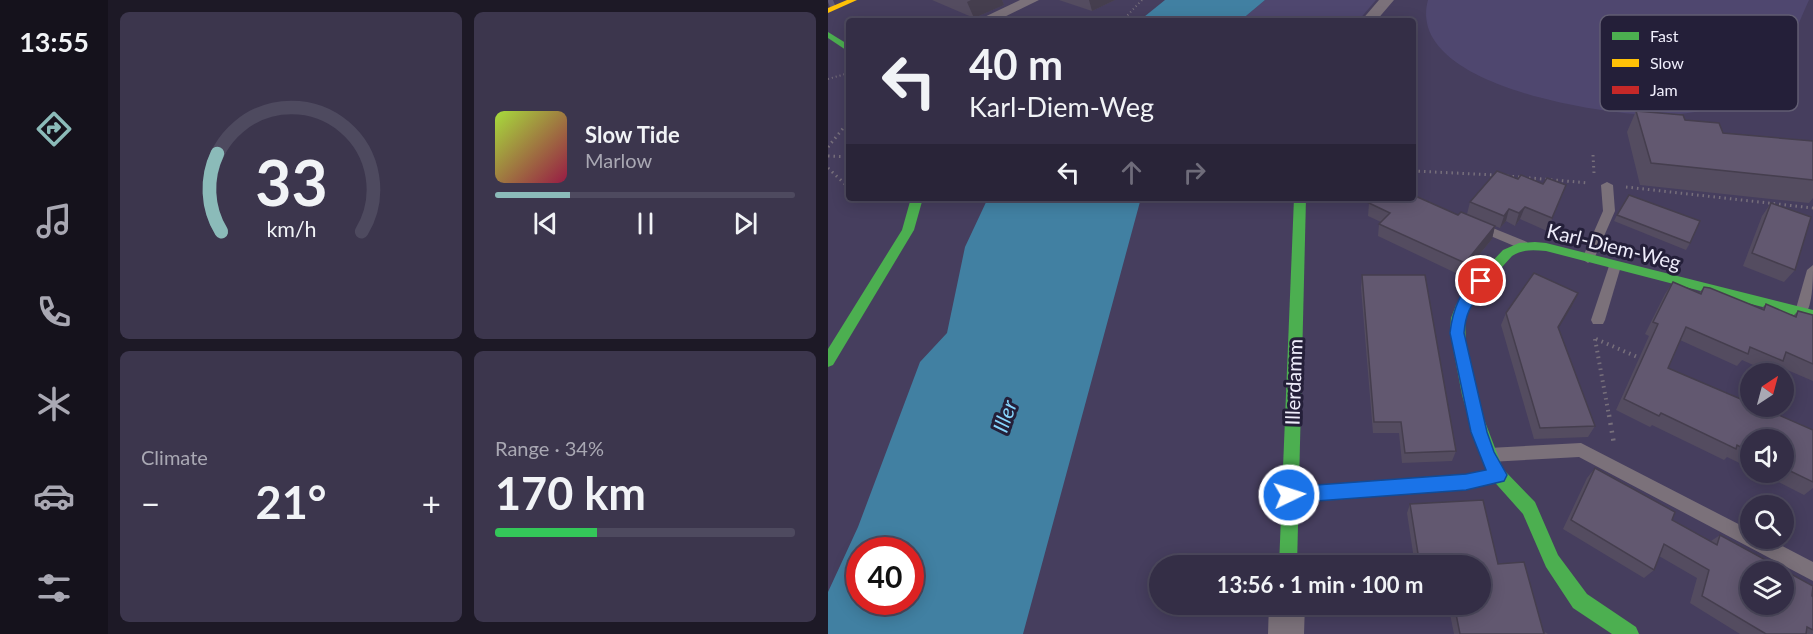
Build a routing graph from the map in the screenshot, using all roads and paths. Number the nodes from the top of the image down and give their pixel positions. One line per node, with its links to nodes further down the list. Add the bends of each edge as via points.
1 (853, 0): 5 (street)
2 (1032, 0): 6 (street)
3 (1142, 0): 7 (path)
4 (1387, 0): 8 (street)
5 (828, 11)
6 (989, 18)
7 (1125, 18)
8 (1371, 18)
9 (828, 34): 10 (street)
10 (846, 47)
11 (846, 74): 12 (path)
12 (828, 79)
13 (846, 125): 14 (path)
14 (828, 147)
15 (1593, 155): 19 (path)
16 (828, 156): 17 (path)
17 (846, 157)
18 (828, 168): 20 (path)
19 (1594, 174)
20 (845, 184)
21 (1607, 185): 26 (lane, via 1609,211)
22 (916, 201): 32 (street, via 908,230)
23 (1300, 201): 37 (street, Illerdamm)
24 (1468, 222): 25 (lane)
25 (1522, 245): 26 (street, Karl-Diem-Weg, via 1546,247); 34 (street, Karl-Diem-Weg, via 1509,250 1467,297 1458,317 1457,333)
26 (1588, 259): 27 (street, Karl-Diem-Weg)
27 (1615, 266): 29 (street, Karl-Diem-Weg); 30 (lane)
28 (1813, 270): 29 (lane)
29 (1807, 314)
30 (1598, 320): 31 (path)
31 (1595, 339): 33 (path); 35 (path)
32 (828, 361)
33 (1647, 361)
34 (1487, 455): 35 (lane, via 1581,450); 36 (street, Karl-Diem-Weg)
35 (1619, 470): 39 (lane)
36 (1498, 475): 37 (street, via 1466,482); 42 (street, Karl-Diem-Weg, via 1529,508 1552,561 1580,601)
37 (1289, 495): 38 (street, Illerdamm)
38 (1287, 555)
39 (1813, 572)
40 (1287, 615): 41 (street)
41 (1286, 634)
42 (1629, 634)

